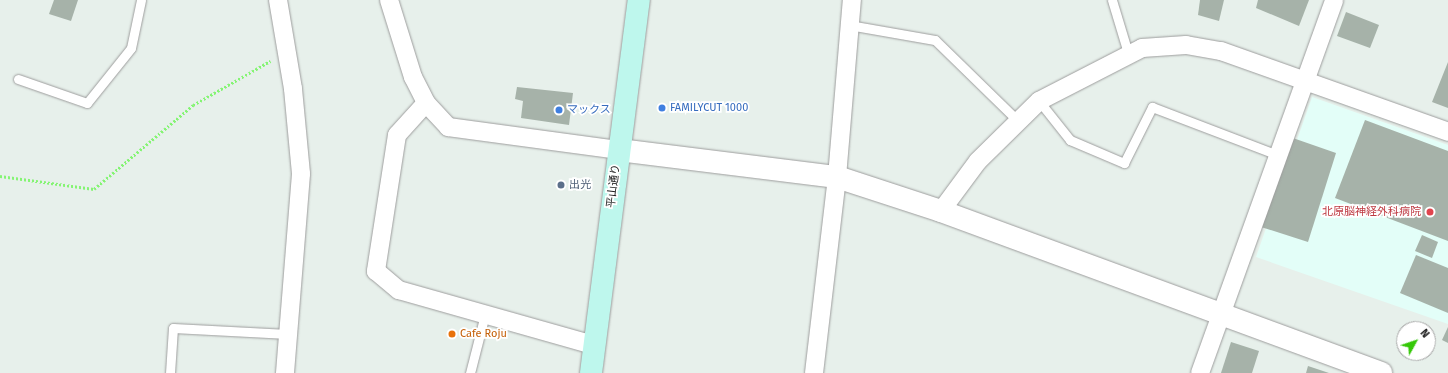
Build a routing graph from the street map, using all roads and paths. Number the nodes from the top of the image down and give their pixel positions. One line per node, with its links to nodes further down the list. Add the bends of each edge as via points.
1 (141, 0): 11 (lane, via 131,48 87,103)
2 (278, 0): 9 (street)
3 (389, 0): 14 (street, via 413,76)
4 (639, 0): 17 (main road, 平山通り)
5 (852, 0): 8 (street)
6 (1112, 0): 10 (lane)
7 (1334, 0): 12 (street)
8 (849, 25): 15 (lane, via 935,40); 20 (street)
9 (288, 50): 19 (path, via 193,105 94,189); 24 (street, via 301,174)
10 (1128, 53): 12 (street, via 1186,45 1221,51); 13 (street)
11 (18, 79)
12 (1304, 81): 16 (street); 18 (street)
13 (1039, 100): 15 (street); 18 (lane, via 1070,140 1124,163 1152,107)
14 (426, 103): 17 (street, via 448,127 468,132); 22 (street, via 397,135 376,271 399,290)
15 (1018, 121): 21 (street, via 978,161)
16 (1448, 132)
17 (619, 150): 20 (street); 25 (main road, 平山通り)
18 (1278, 155): 23 (street)
19 (0, 176)
20 (837, 177): 21 (street); 30 (street)
21 (941, 211): 23 (street)
22 (485, 314): 25 (street); 28 (lane)
23 (1220, 314): 31 (street); 32 (street)
24 (288, 334): 26 (lane, via 173,328); 27 (street)
25 (594, 345): 29 (main road, 平山通り)
26 (170, 373)
27 (285, 373)
28 (470, 373)
29 (591, 373)
30 (814, 373)
31 (1200, 373)
32 (1381, 373)

